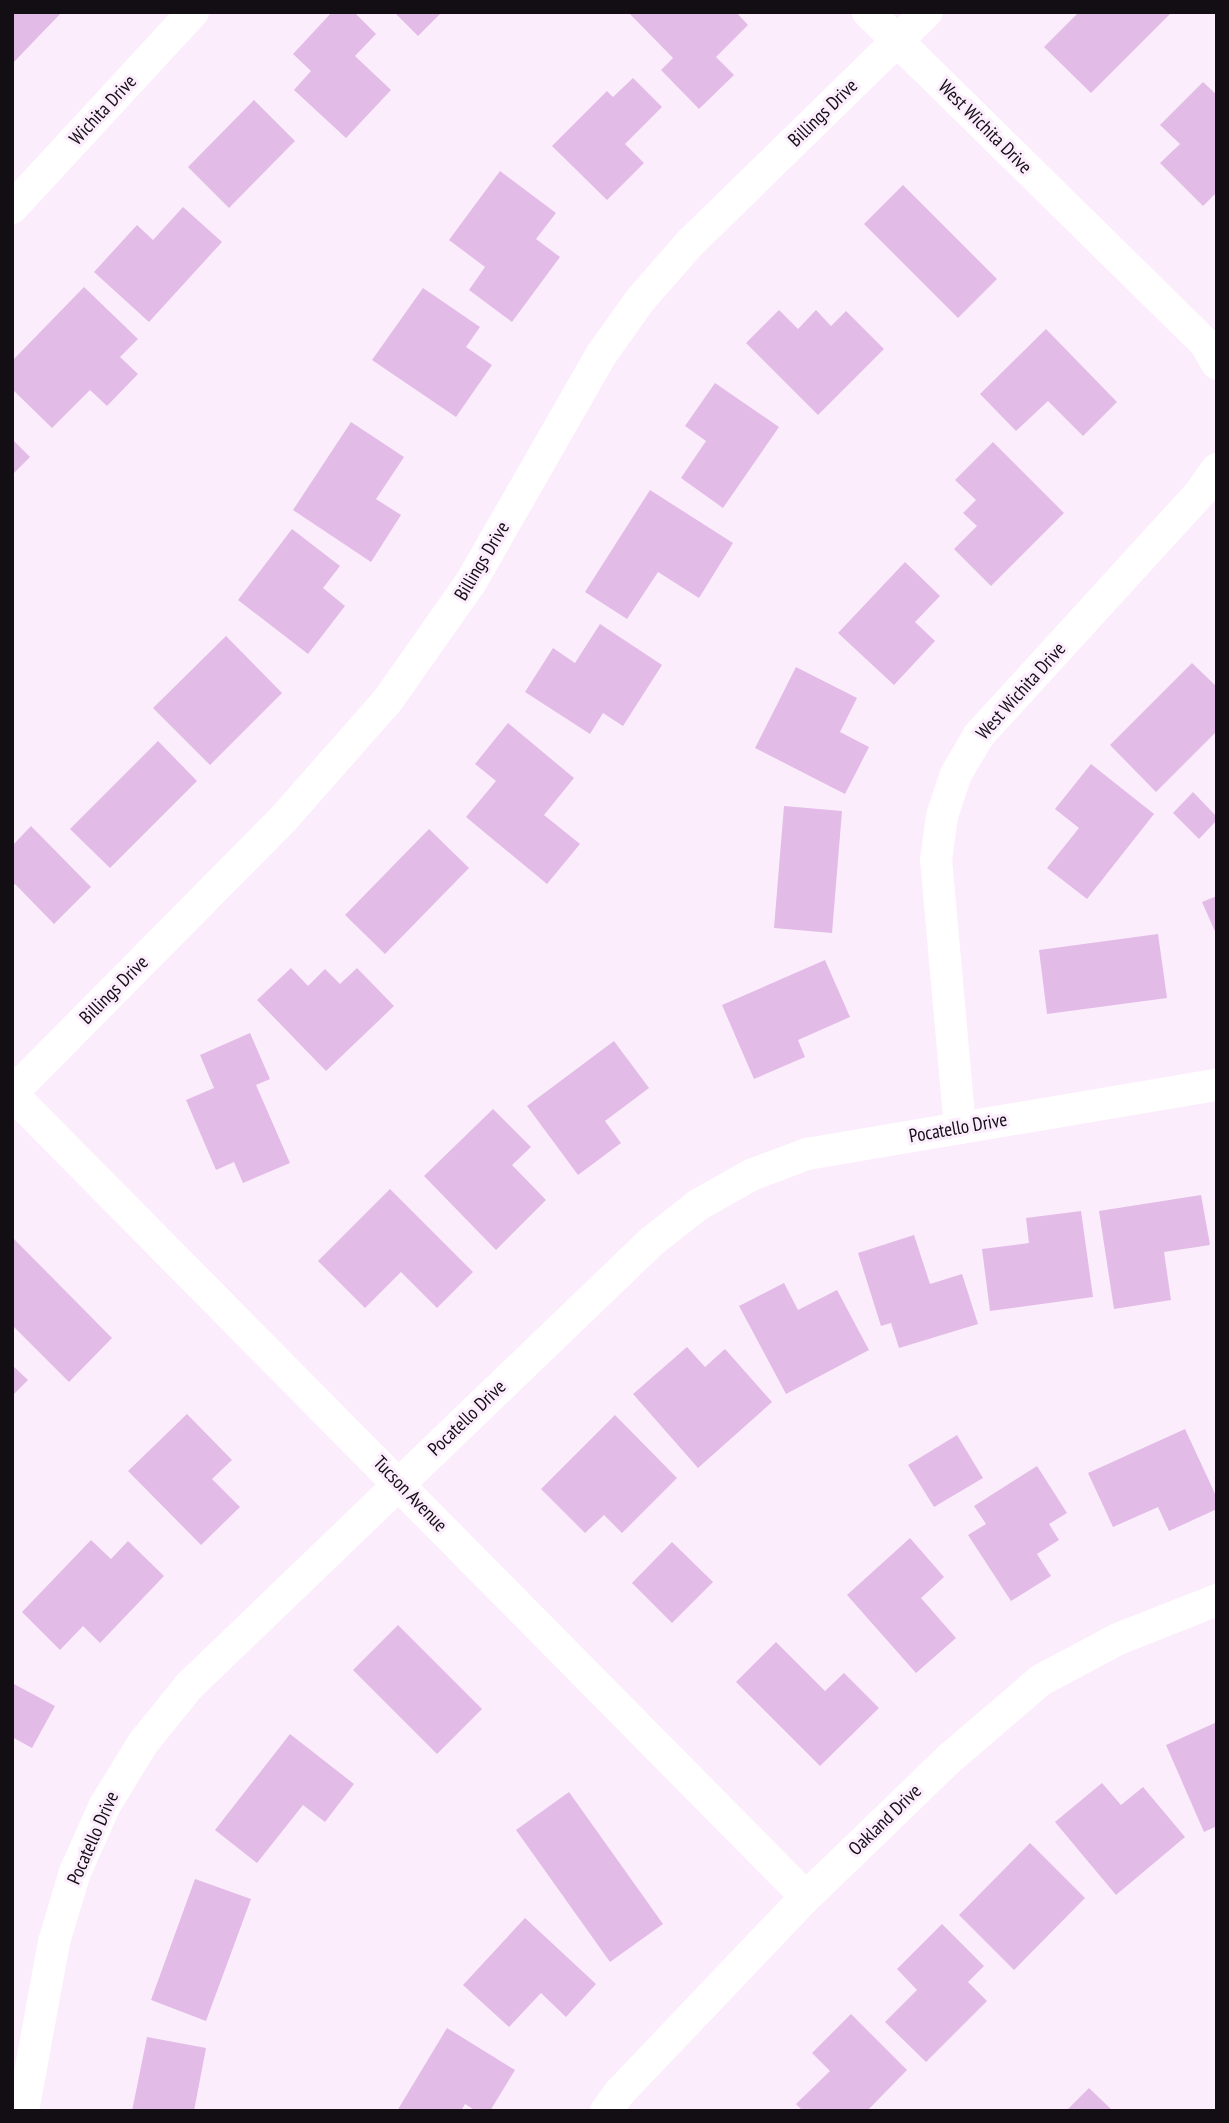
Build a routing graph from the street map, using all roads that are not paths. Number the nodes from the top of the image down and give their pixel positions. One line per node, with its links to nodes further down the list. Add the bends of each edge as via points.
1 (193, 12): 5 (street, Wichita Drive)
2 (868, 12): 4 (street, West Wichita Drive)
3 (927, 12): 4 (street, Billings Drive)
4 (897, 41): 6 (street, West Wichita Drive, via 1205,343); 9 (street, Billings Drive, via 690,243 641,299 601,355 471,582 388,700 284,818)
5 (12, 208)
6 (1217, 364)
7 (1217, 469): 10 (street, West Wichita Drive, via 979,735 956,774 942,816 936,860)
8 (1217, 1085): 10 (street, Pocatello Drive)
9 (12, 1093): 11 (street, Tucson Avenue)
10 (960, 1128): 11 (street, Pocatello Drive, via 807,1154 751,1175 698,1205 652,1242)
11 (399, 1483): 13 (street, Tucson Avenue); 14 (street, Pocatello Drive, via 189,1686 143,1743 105,1805 75,1872 54,1942)
12 (1217, 1600): 13 (street, Oakland Drive, via 1118,1639 1041,1680 950,1758)
13 (806, 1897): 15 (street, Oakland Drive)
14 (23, 2111)
15 (606, 2111)

